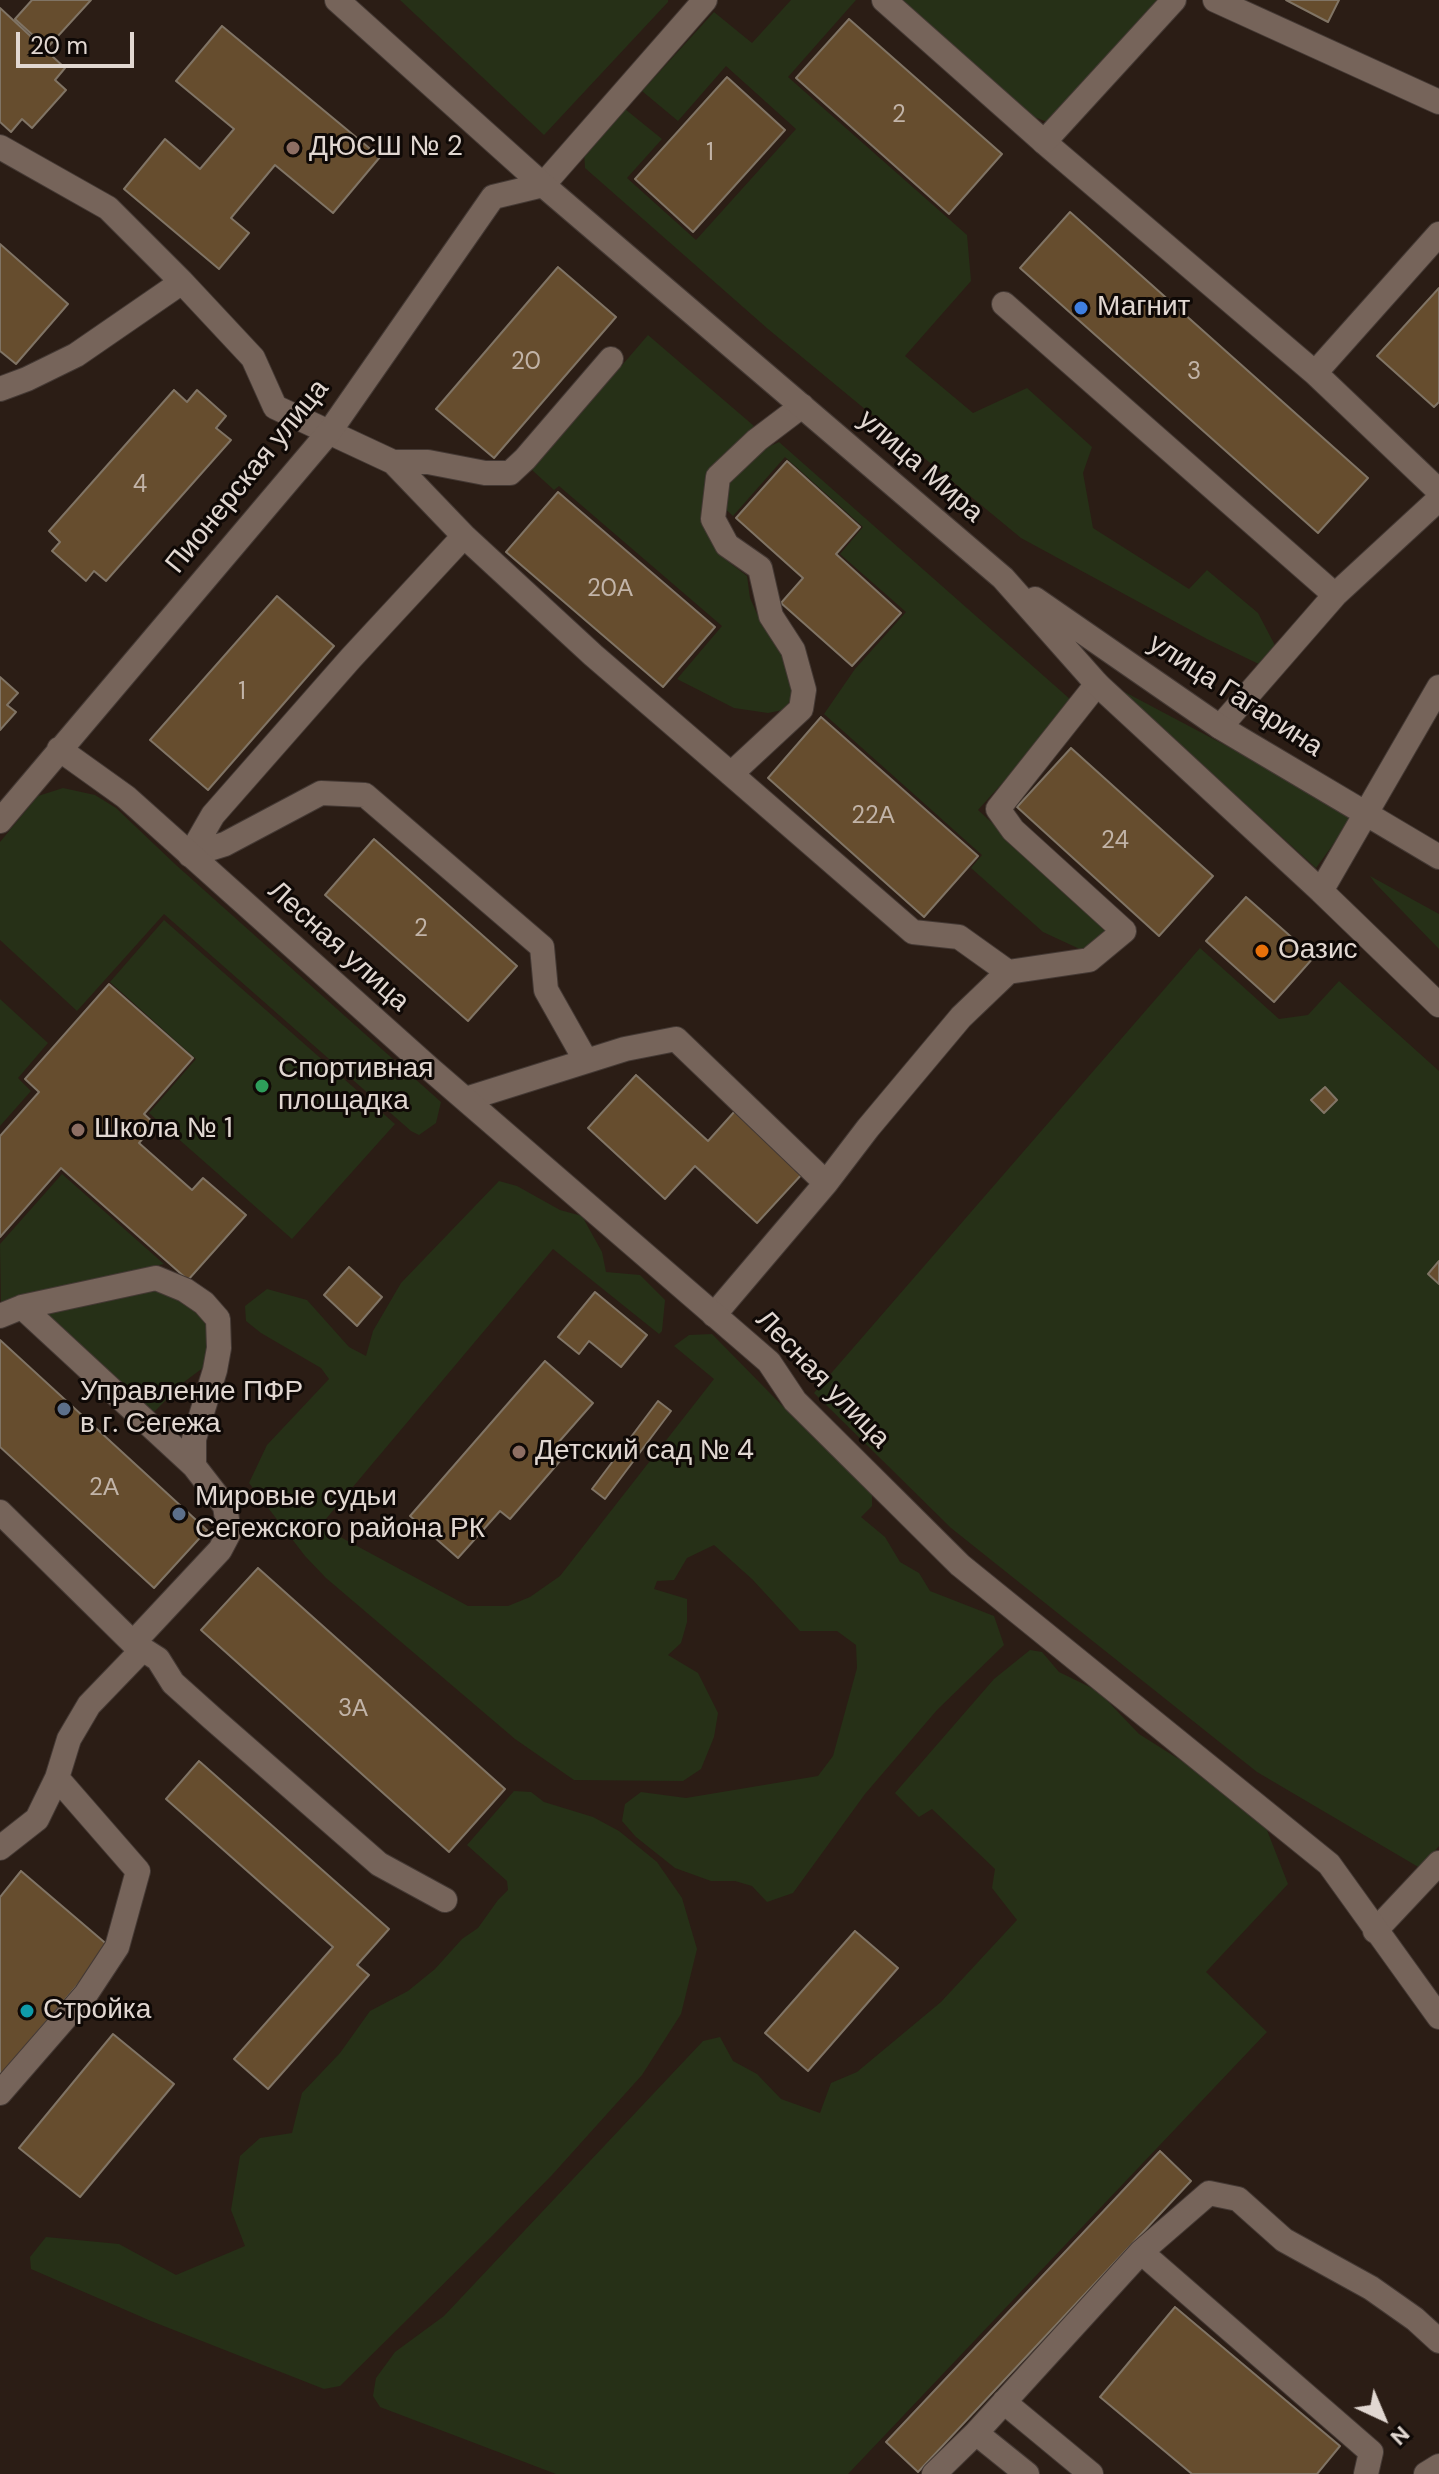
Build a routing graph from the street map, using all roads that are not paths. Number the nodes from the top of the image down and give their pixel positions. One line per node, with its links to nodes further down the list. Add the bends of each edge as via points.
1 (337, 0): 9 (street, улица Мира)
2 (705, 0): 9 (street)
3 (884, 0): 7 (street)
4 (1174, 0): 7 (street)
5 (1215, 0): 6 (street)
6 (1439, 102)
7 (1044, 142): 14 (street)
8 (0, 147): 11 (street, via 108,208)
9 (543, 185): 16 (street, улица Мира); 17 (street, Пионерская улица, via 493,197)
10 (1439, 234): 14 (street)
11 (182, 282): 15 (street, via 76,355); 17 (street, via 253,358 275,407)
12 (1004, 304): 23 (street)
13 (611, 359): 18 (street, via 510,473)
14 (1315, 373): 19 (street)
15 (0, 389)
16 (802, 406): 22 (street, улица Мира); 28 (street, via 718,477 713,519 727,545 760,568 771,616 793,650 804,690 801,709)
17 (330, 431): 18 (street); 27 (street, Пионерская улица)
18 (393, 462): 21 (street)
19 (1439, 491)
20 (1439, 499): 23 (street)
21 (464, 536): 28 (street); 32 (street, via 213,815)
22 (1003, 578): 24 (street, улица Мира); 26 (street, улица Гагарина)
23 (1335, 595): 26 (street)
24 (1097, 684): 34 (street, улица Мира); 35 (street, via 998,809 1013,830 1124,931 1089,960)
25 (1439, 687): 30 (street)
26 (1220, 727): 30 (street, улица Гагарина)
27 (59, 749): 29 (street, Пионерская улица); 32 (street, Лесная улица, via 126,797)
28 (731, 774): 35 (street, via 913,932 959,937)
29 (9, 795): 31 (street, Пионерская улица)
30 (1366, 813): 33 (street, улица Гагарина); 34 (street)
31 (0, 821)
32 (190, 855): 37 (street, via 225,844 321,793 365,795 542,947 546,990); 38 (street, Лесная улица)
33 (1439, 857)
34 (1321, 891): 36 (street, улица Мира)
35 (1008, 972): 39 (street, via 961,1017)
36 (1439, 1005)
37 (586, 1061): 38 (street); 39 (street, via 676,1039)
38 (466, 1099): 41 (street, Лесная улица)
39 (826, 1183): 41 (street)
40 (11, 1312): 42 (street); 42 (street, via 156,1278 204,1303 218,1319 219,1348 194,1439)
41 (714, 1315): 49 (street, Лесная улица, via 769,1362 795,1401 960,1565 1329,1864)
42 (194, 1466): 44 (street, via 225,1506 229,1533)
43 (0, 1512): 44 (street)
44 (138, 1646): 45 (street, via 89,1705 69,1739); 48 (street, via 379,1864)
45 (57, 1778): 46 (street, via 37,1819); 51 (street, via 138,1871 117,1947 86,1994)
46 (0, 1848)
47 (1439, 1863): 49 (street)
48 (445, 1900)
49 (1375, 1931): 50 (street, Лесная улица)
50 (1439, 2017)
51 (0, 2093)
52 (1141, 2252): 53 (street, via 1209,2193 1238,2199 1284,2240 1371,2288); 54 (street); 60 (street, via 1371,2452)
53 (1439, 2341)
54 (1004, 2402): 55 (street); 59 (street)
55 (976, 2433): 57 (street); 58 (street)
56 (1439, 2466): 61 (street)
57 (934, 2474)
58 (1027, 2474)
59 (1091, 2474)
60 (1366, 2474)
61 (1426, 2474)

